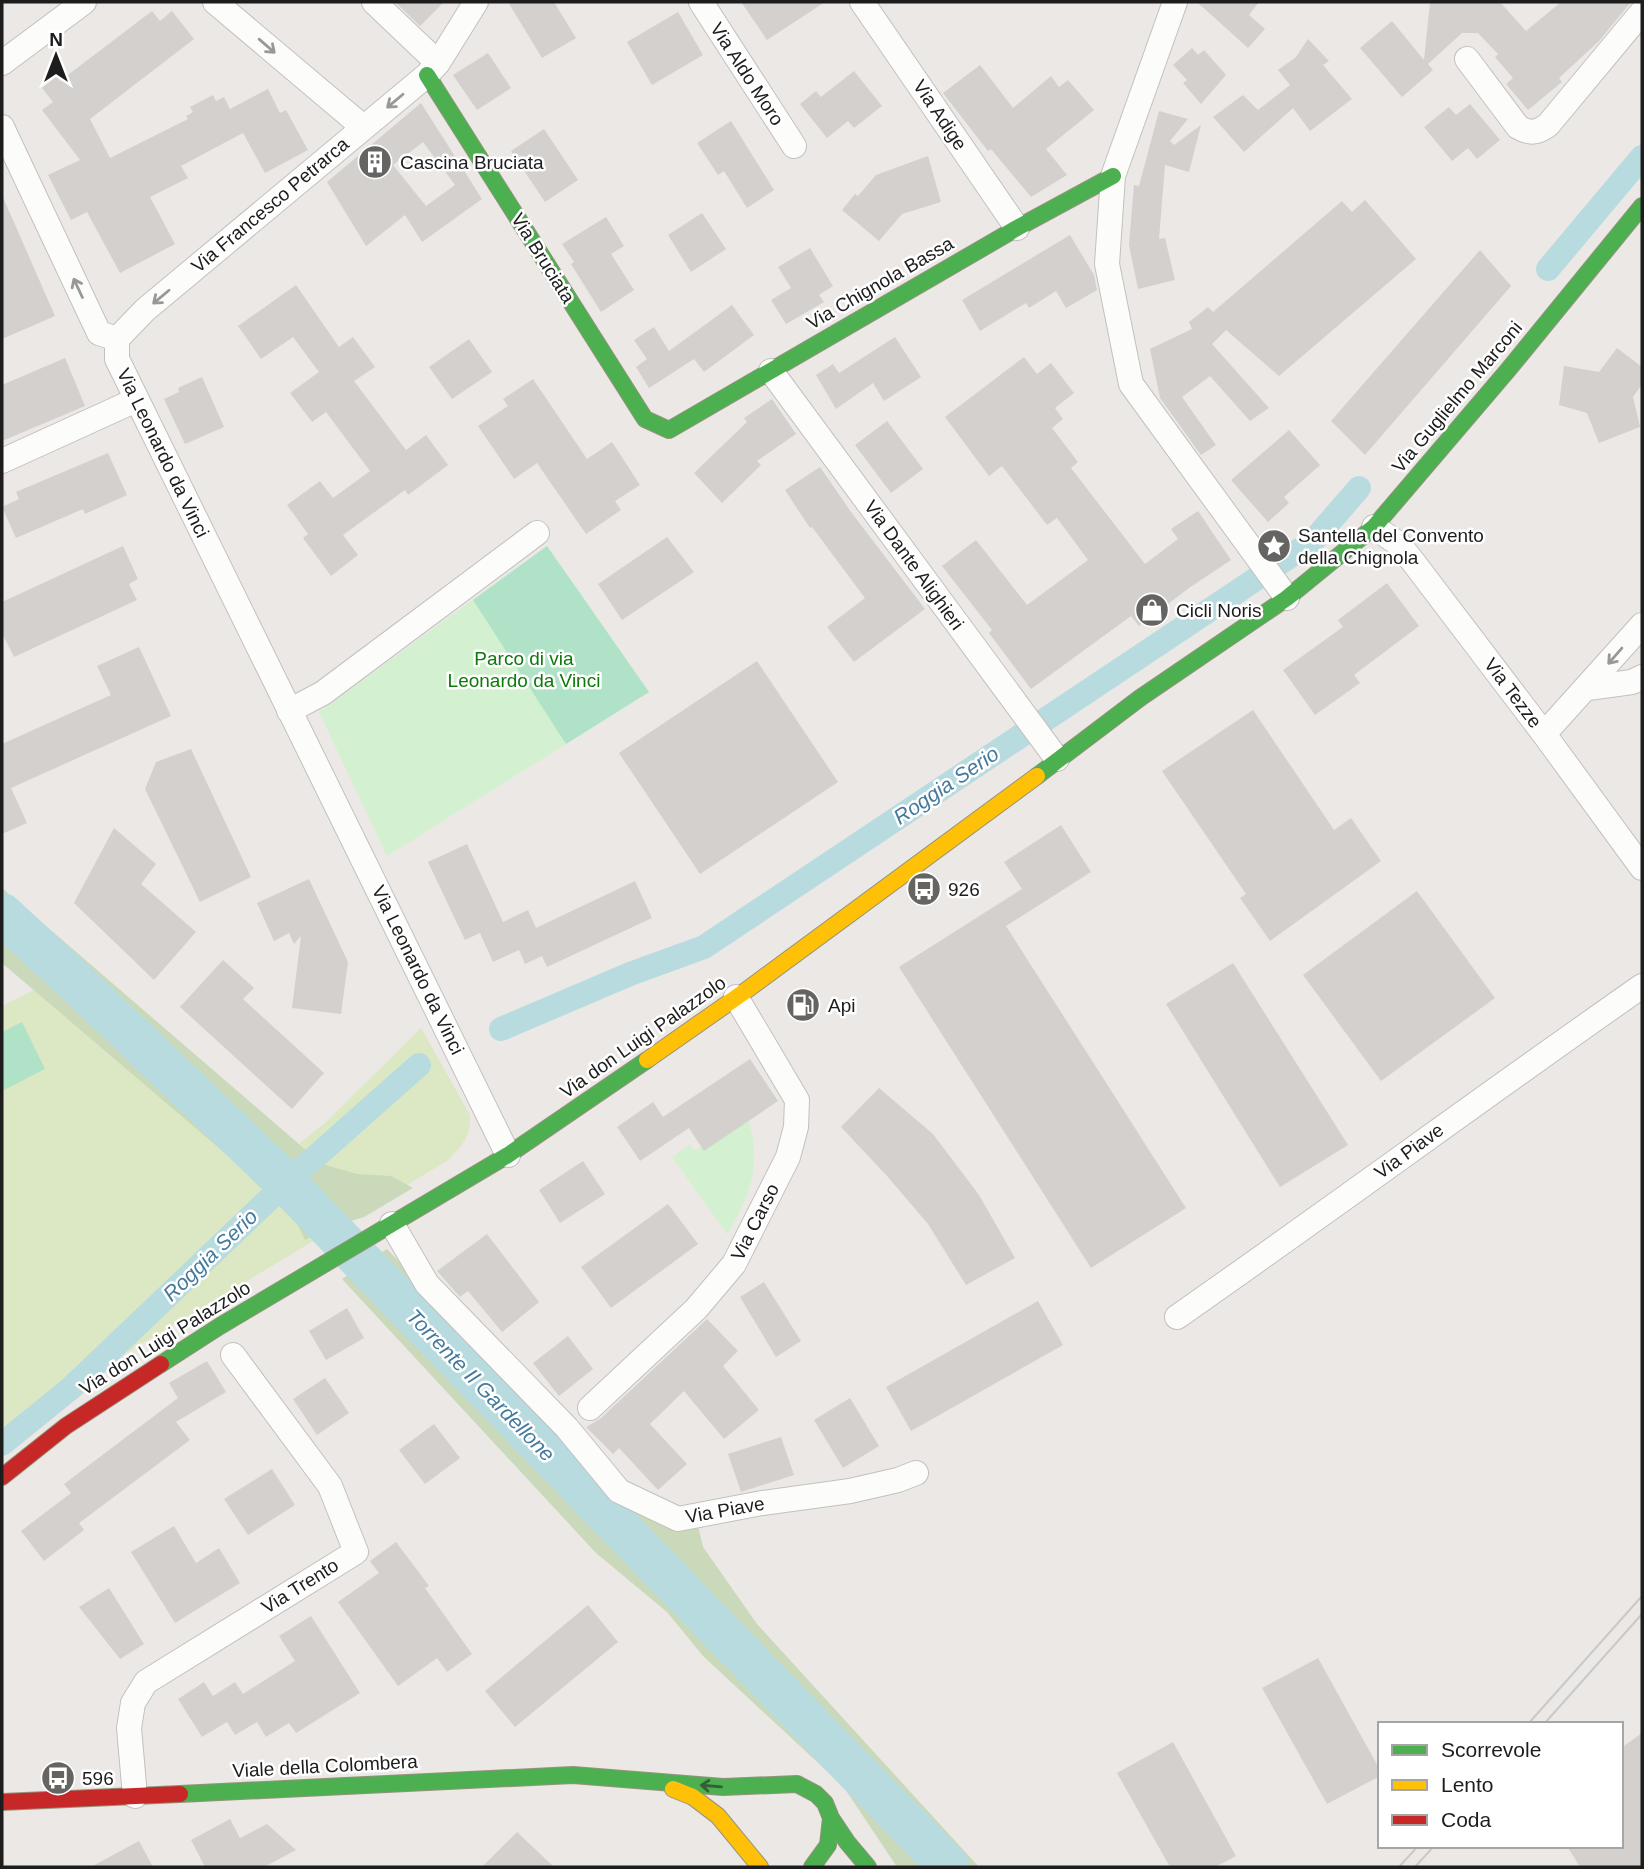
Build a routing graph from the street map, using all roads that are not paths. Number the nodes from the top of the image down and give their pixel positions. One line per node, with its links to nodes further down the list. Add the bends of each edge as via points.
1 (84, 2): 10 (street)
2 (215, 2): 13 (street, one-way to 13)
3 (374, 2): 11 (street)
4 (476, 2): 11 (street, Via Francesco Petrarca)
5 (701, 2): 14 (street, Via Aldo Moro)
6 (862, 2): 17 (street, Via Adige)
7 (1175, 2): 15 (street)
8 (1642, 12): 9 (street, via 1540,131 1518,127)
9 (1467, 59)
10 (2, 63)
11 (432, 69): 13 (street, Via Francesco Petrarca, one-way to 13); 21 (street, Via Bruciata, via 645,419)
12 (2, 127): 18 (street, one-way to 12, via 99,332)
13 (363, 127): 18 (street, Via Francesco Petrarca, one-way to 18, via 145,310)
14 (794, 146)
15 (1113, 176): 17 (street, Via Chignola Bassa); 25 (street, via 1107,264 1131,384)
16 (1642, 206): 23 (street, Via Guglielmo Marconi)
17 (1017, 228): 19 (street, Via Chignola Bassa)
18 (117, 339): 20 (street, Via Leonardo da Vinci, via 117,359)
19 (771, 371): 21 (street, Via Chignola Bassa); 31 (street, Via Dante Alighieri)
20 (136, 400): 22 (street); 29 (street, Via Leonardo da Vinci)
21 (669, 430)
22 (2, 461)
23 (1374, 527): 25 (street, Via Guglielmo Marconi); 30 (street, Via Tezze, via 1399,544)
24 (537, 533): 29 (street, via 323,693)
25 (1287, 598): 31 (street, Via don Luigi Palazzolo)
26 (1642, 625): 28 (street, one-way to 28)
27 (1642, 677): 28 (street)
28 (1588, 688): 30 (street)
29 (289, 711): 35 (street, Via Leonardo da Vinci)
30 (1544, 734): 32 (street, Via Tezze)
31 (1057, 759): 34 (street, Via don Luigi Palazzolo)
32 (1642, 868)
33 (1642, 986): 37 (street, Via Piave)
34 (736, 997): 35 (street, Via don Luigi Palazzolo); 39 (street, Via Carso, via 797,1100 788,1157 734,1264 696,1308)
35 (508, 1155): 36 (street, Via don Luigi Palazzolo)
36 (381, 1230): 40 (street, Via Piave, via 620,1491 678,1519 850,1491); 41 (street, Via don Luigi Palazzolo, via 216,1328 66,1426)
37 (1177, 1317)
38 (233, 1355): 44 (street, Via Trento, via 330,1486 356,1552 146,1682 133,1703 129,1728)
39 (590, 1408)
40 (916, 1473)
41 (2, 1477)
42 (649, 1782): 43 (street, Viale della Colombera, one-way to 42, via 723,1787); 44 (street, Viale della Colombera, via 573,1775); 47 (street, Viale della Colombera, via 690,1795 724,1821)
43 (773, 1784): 46 (street, Viale della Colombera, via 797,1784 816,1794); 47 (street, via 758,1791 742,1813)
44 (135, 1796): 45 (street, Viale della Colombera)
45 (2, 1802)
46 (831, 1818): 49 (street, via 829,1846); 50 (street, Viale della Colombera)
47 (741, 1842): 48 (street, Viale della Colombera)
48 (759, 1867)
49 (814, 1867)
50 (868, 1867)

